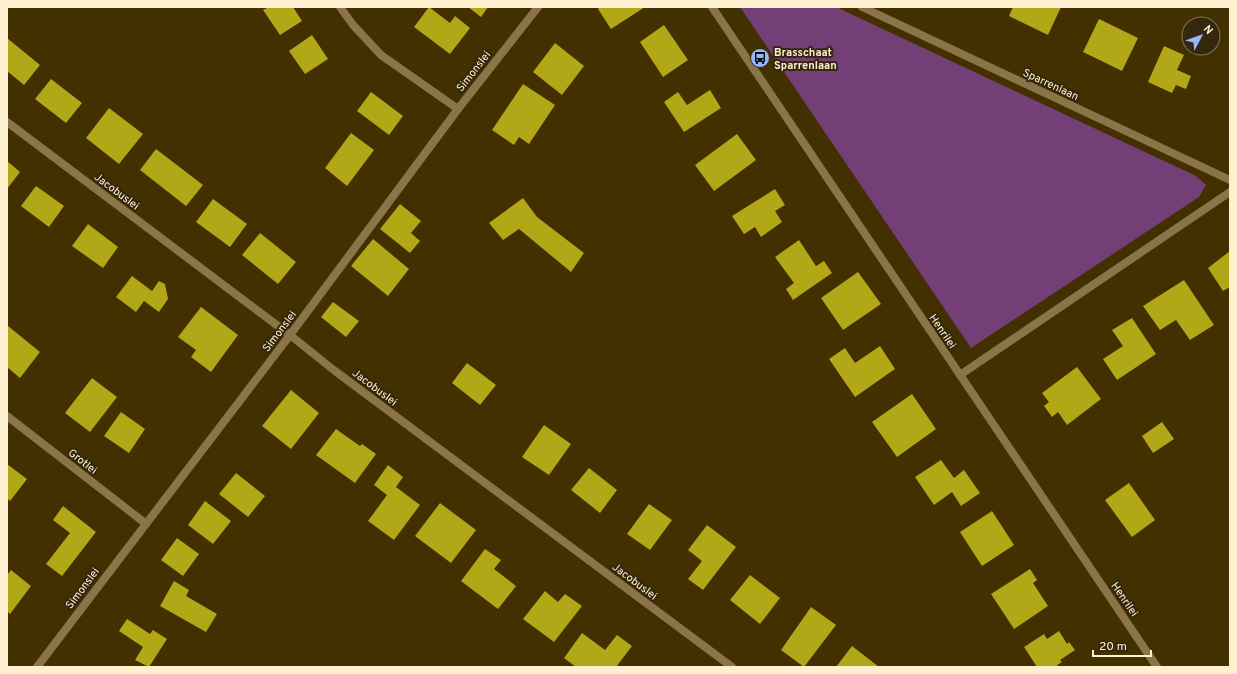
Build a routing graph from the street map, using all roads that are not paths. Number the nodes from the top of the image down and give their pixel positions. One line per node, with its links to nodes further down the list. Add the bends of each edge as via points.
1 (340, 7): 5 (street, via 381,55)
2 (538, 7): 5 (street, Simonslei)
3 (712, 7): 10 (street, Henrilei)
4 (862, 7): 7 (street, Sparrenlaan)
5 (458, 109): 9 (street, Simonslei)
6 (7, 122): 9 (street, Jacobuslei)
7 (1230, 180)
8 (1230, 192): 10 (street)
9 (290, 335): 12 (street, Simonslei); 14 (street, Jacobuslei)
10 (960, 375): 15 (street, Henrilei)
11 (7, 416): 12 (street, Grotlei)
12 (145, 523): 13 (street, Simonslei)
13 (37, 667)
14 (732, 667)
15 (1157, 667)

